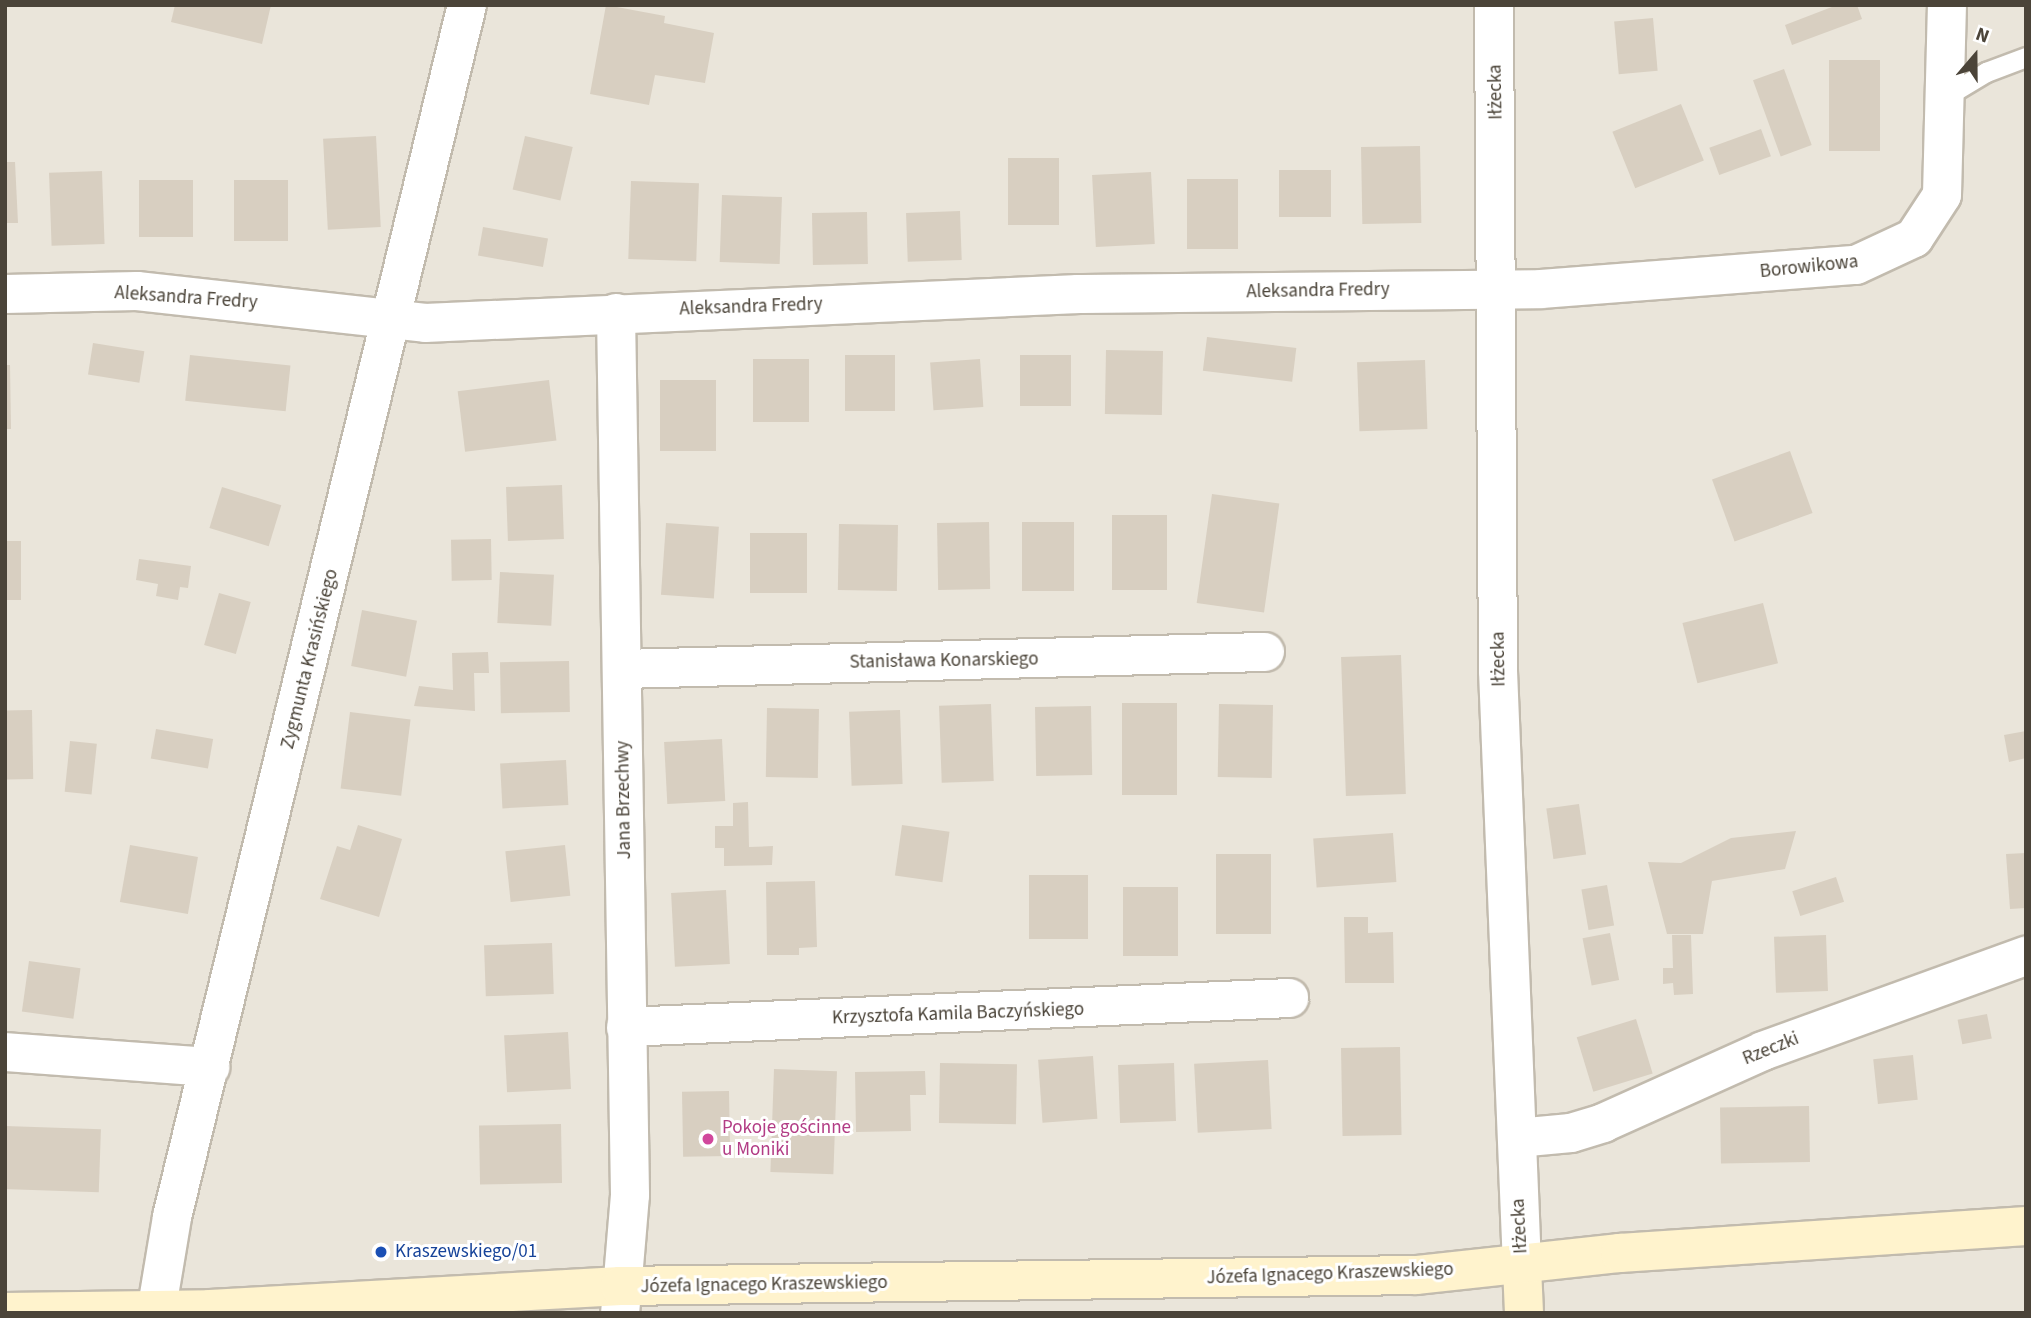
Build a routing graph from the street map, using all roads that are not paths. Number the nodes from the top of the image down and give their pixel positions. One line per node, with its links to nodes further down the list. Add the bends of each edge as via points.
1 (467, 5): 9 (street, Zygmunta Krasińskiego)
2 (1494, 5): 6 (street, Iłżecka)
3 (1947, 5): 5 (street, Borowikowa)
4 (2026, 57): 5 (lane, via 1986,72)
5 (1945, 96): 6 (street, Borowikowa, via 1942,195 1914,238 1891,252 1856,265)
6 (1499, 289): 8 (street, Aleksandra Fredry, via 1078,294); 17 (street, Iłżecka, via 1498,671)
7 (5, 294): 9 (street, Aleksandra Fredry, via 137,291)
8 (616, 313): 9 (street, Aleksandra Fredry); 11 (street, Jana Brzechwy)
9 (393, 320): 16 (street, Zygmunta Krasińskiego)
10 (1265, 652): 11 (street, Stanisława Konarskiego)
11 (623, 669): 14 (street, Jana Brzechwy)
12 (2026, 956): 17 (street, Rzeczki, via 1763,1051 1604,1123 1572,1133)
13 (1289, 998): 14 (street, Krzysztofa Kamila Baczyńskiego)
14 (626, 1027): 20 (street, Jana Brzechwy, via 630,1195)
15 (5, 1052): 16 (street)
16 (210, 1067): 21 (street, Zygmunta Krasińskiego, via 172,1217)
17 (1517, 1138): 19 (street, Iłżecka)
18 (2026, 1226): 19 (main road, via 1620,1253)
19 (1522, 1267): 20 (main road, Józefa Ignacego Kraszewskiego, via 1416,1275); 23 (main road, Iłżecka)
20 (620, 1299): 21 (main road, Józefa Ignacego Kraszewskiego)
21 (157, 1311): 22 (main road, Józefa Ignacego Kraszewskiego)
22 (5, 1312)
23 (1524, 1313)

